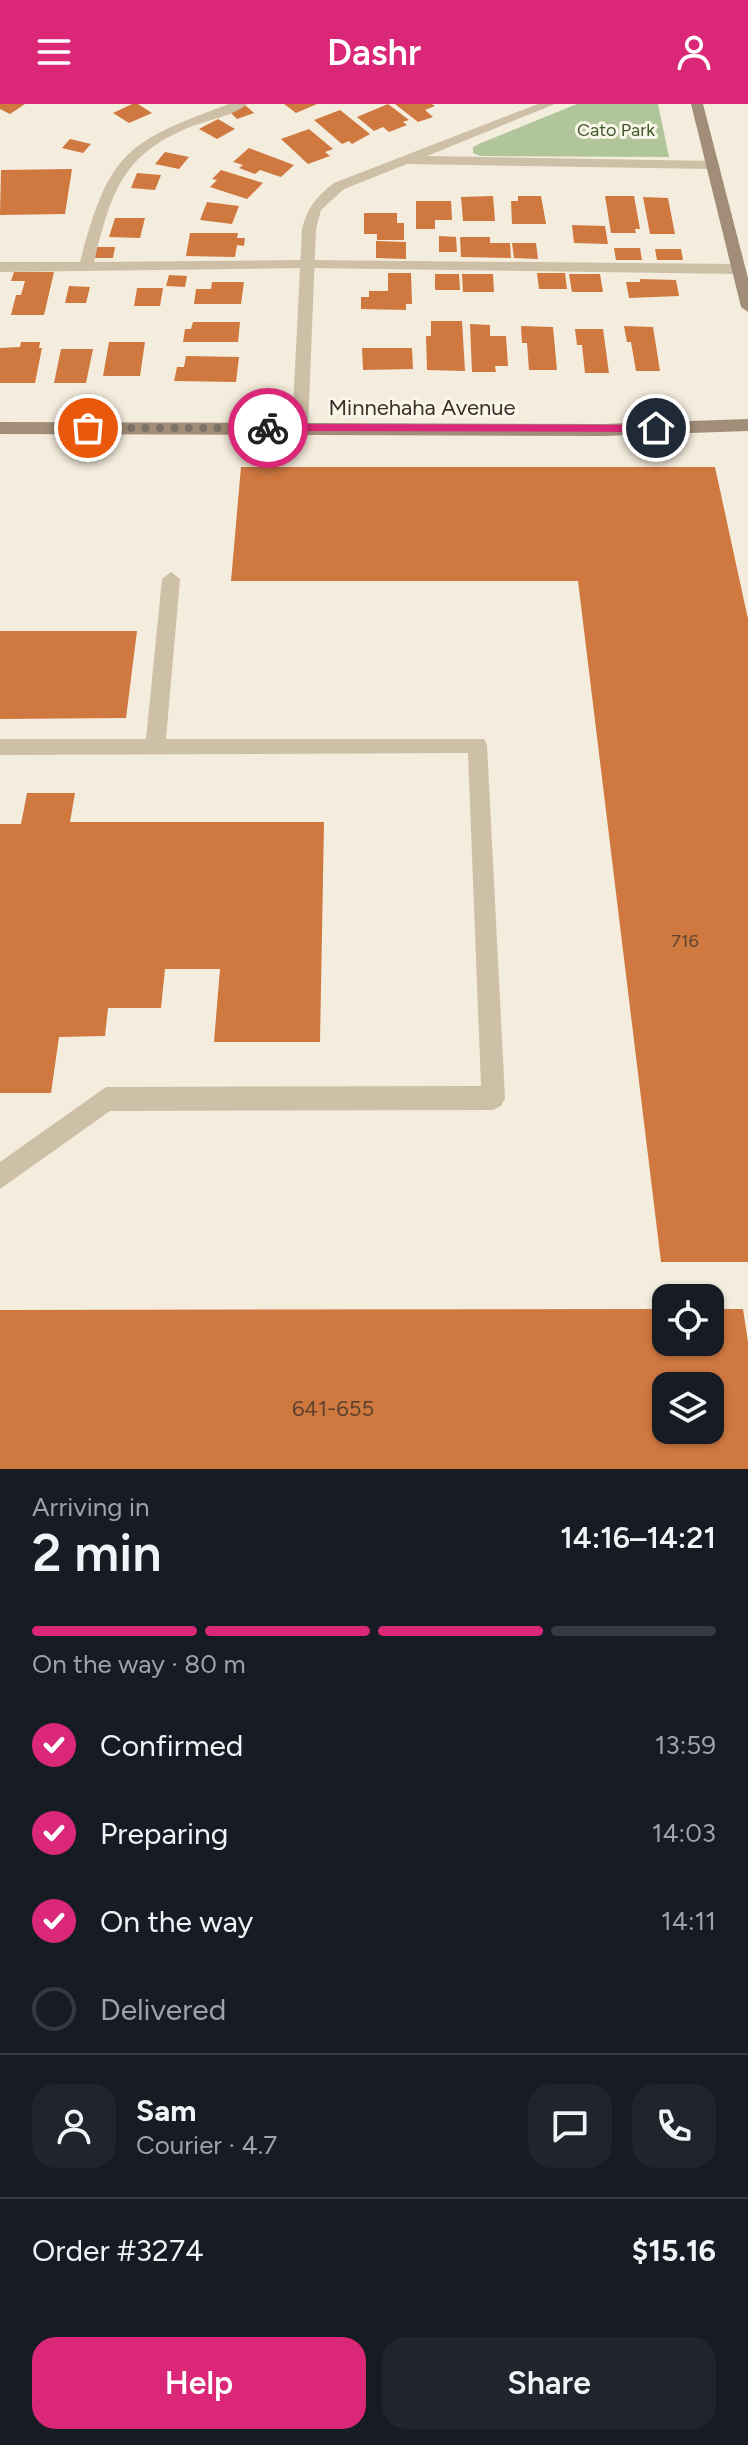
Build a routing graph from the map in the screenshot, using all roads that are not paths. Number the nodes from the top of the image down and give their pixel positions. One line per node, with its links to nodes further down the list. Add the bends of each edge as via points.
1 (241, 104): 8 (street, via 139,149 119,175)
2 (549, 104): 4 (street)
3 (697, 104): 5 (street)
4 (403, 160): 5 (street); 7 (street, via 339,186 322,199 309,229)
5 (713, 165): 6 (street)
6 (740, 263): 7 (street); 10 (street)
7 (306, 264): 8 (street); 13 (street)
8 (86, 265): 9 (street)
9 (0, 267)
10 (748, 307)
11 (748, 425): 13 (street, Minnehaha Avenue, via 603,430)
12 (0, 428): 13 (street, Minnehaha Avenue)
13 (300, 428)
14 (171, 579): 16 (street)
15 (0, 747): 16 (street)
16 (155, 747): 17 (street, via 477,745 493,1098 106,1099)
17 (0, 1177)

